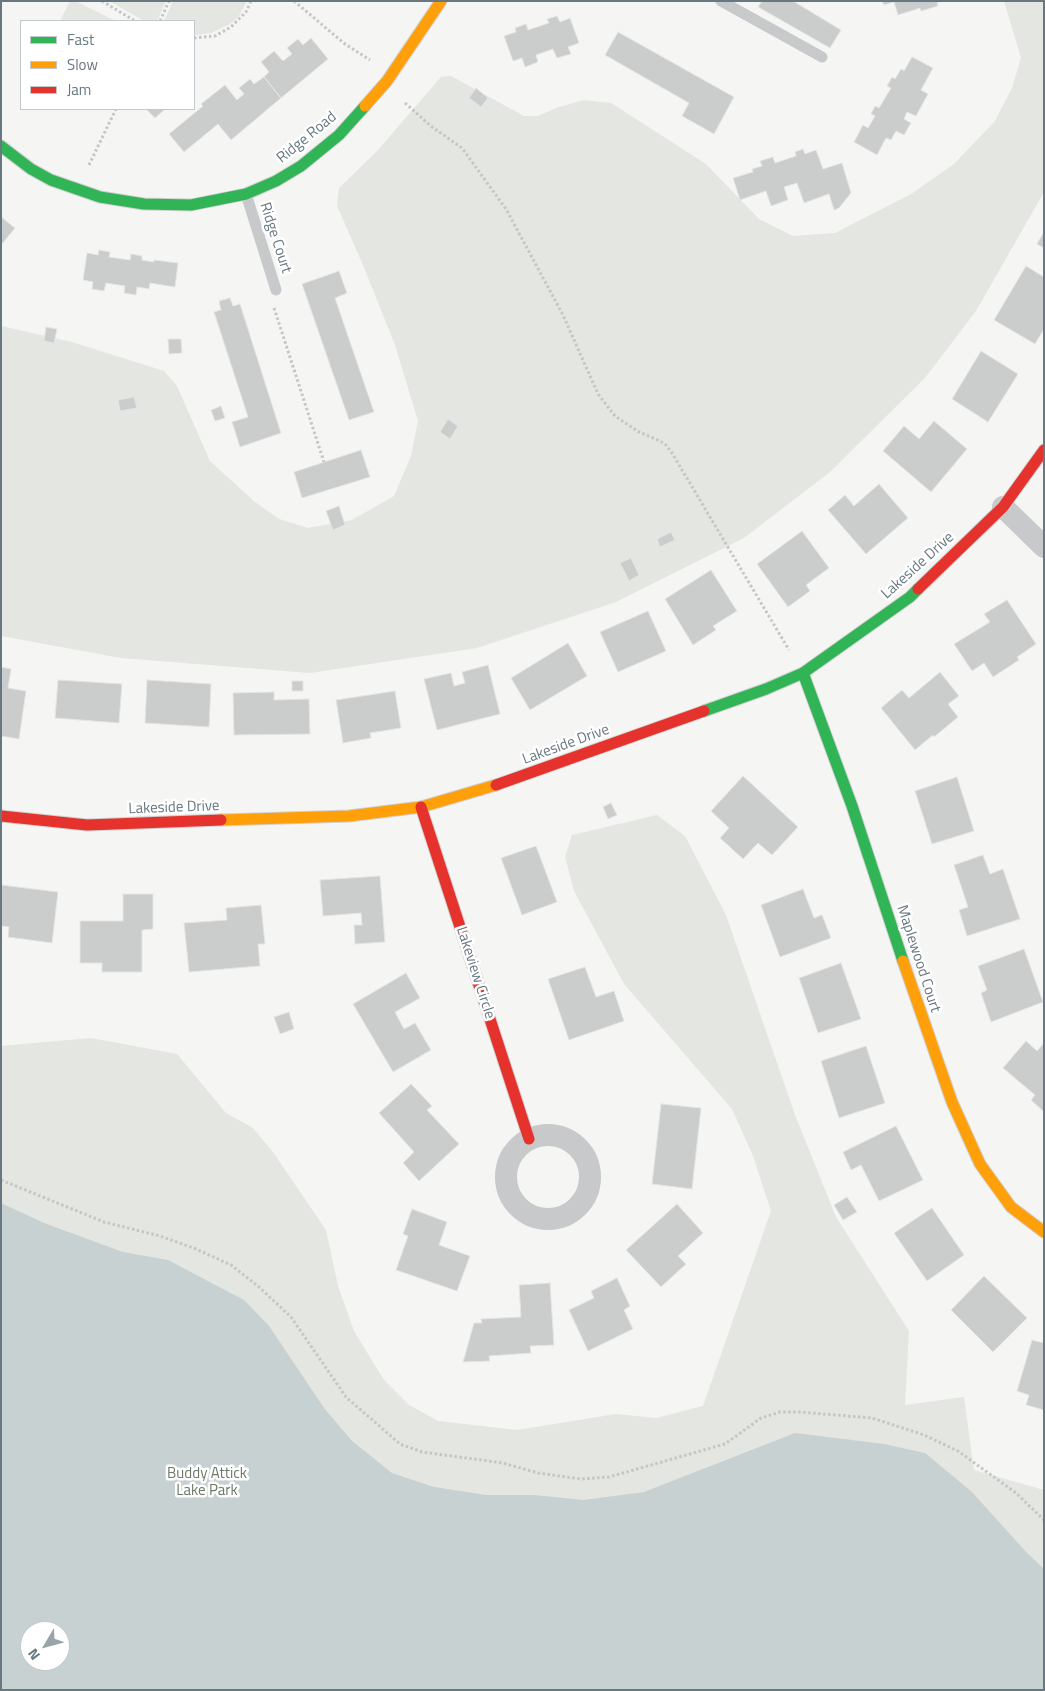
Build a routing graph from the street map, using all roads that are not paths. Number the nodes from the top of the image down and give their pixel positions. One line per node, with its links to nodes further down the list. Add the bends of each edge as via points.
1 (441, 1): 5 (street, Ridge Road, via 387,81 339,135 301,166)
2 (721, 1): 3 (lane)
3 (822, 58)
4 (1, 146): 5 (street, Ridge Road, via 51,180 109,199 144,204 191,204)
5 (246, 194): 6 (lane, Ridge Court)
6 (276, 290)
7 (1044, 450): 8 (street, Lakeside Drive)
8 (1003, 508): 9 (street); 10 (street, Lakeside Drive, via 910,597)
9 (1044, 547)
10 (808, 670): 11 (street, Lakeside Drive, via 757,692 523,776); 14 (street, Maplewood Court, via 916,1002 952,1102 980,1164 1012,1207)
11 (421, 808): 12 (street, Lakeside Drive, via 349,816 199,823 87,825); 13 (street, Lakeview Circle)
12 (1, 816)
13 (529, 1139)
14 (1044, 1232)

